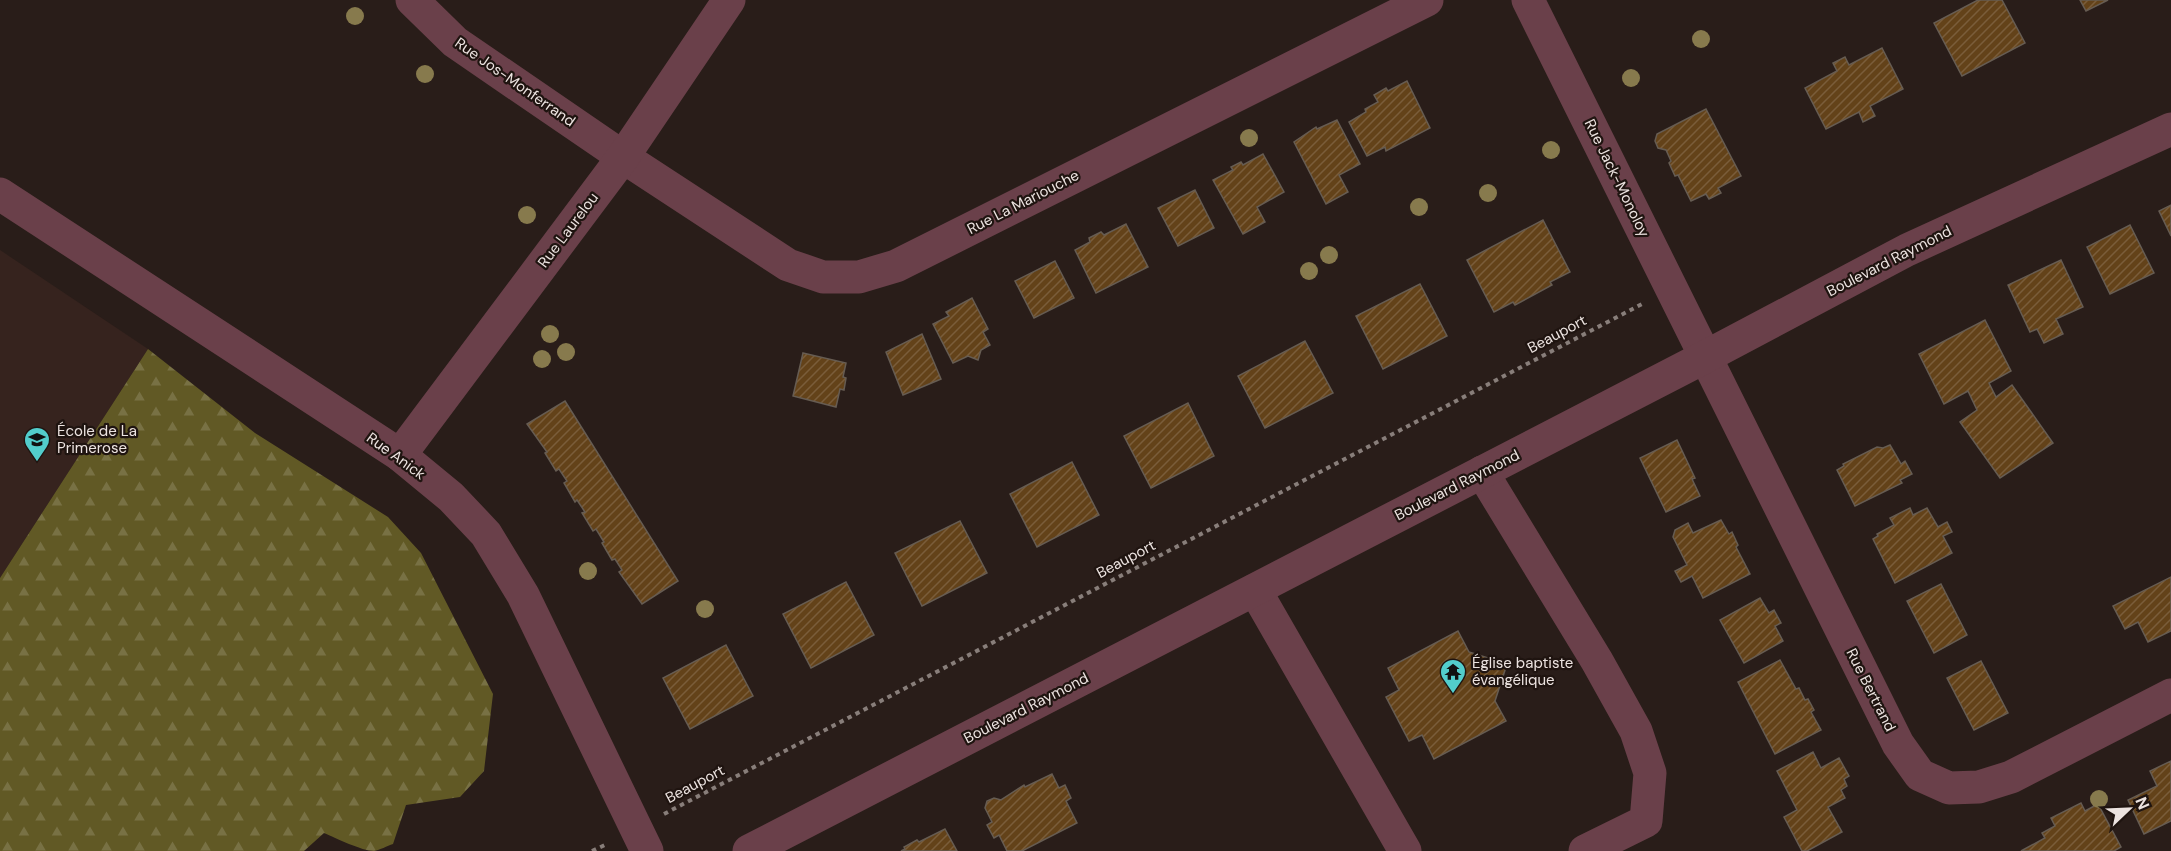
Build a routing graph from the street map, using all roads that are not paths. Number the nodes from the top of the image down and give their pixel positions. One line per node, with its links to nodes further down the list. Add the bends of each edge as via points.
1 (412, 0): 6 (street, Rue Jos-Monferrand, via 455,42)
2 (729, 0): 6 (street, Rue Laurelou)
3 (1427, 0): 6 (street, Rue La Mariouche, via 896,266 859,277 823,278 788,265)
4 (1528, 0): 8 (street, Rue Jack-Monoloy)
5 (2171, 129): 8 (street, Boulevard Raymond, via 1906,250)
6 (623, 157): 9 (street, Rue Laurelou)
7 (0, 194): 9 (street, Rue Anick)
8 (1705, 357): 10 (street, Boulevard Raymond); 12 (street, Rue Bertrand, via 1898,744 1920,775 1949,788 1979,787 2011,777)
9 (400, 455): 13 (street, Rue Anick, via 451,497 486,534 523,595)
10 (1482, 472): 11 (street, Boulevard Raymond); 16 (street, via 1597,661 1636,731 1650,773 1646,821)
11 (1255, 590): 14 (street, Boulevard Raymond); 15 (street)
12 (2171, 695)
13 (642, 840)
14 (749, 851)
15 (1405, 851)
16 (1586, 851)

